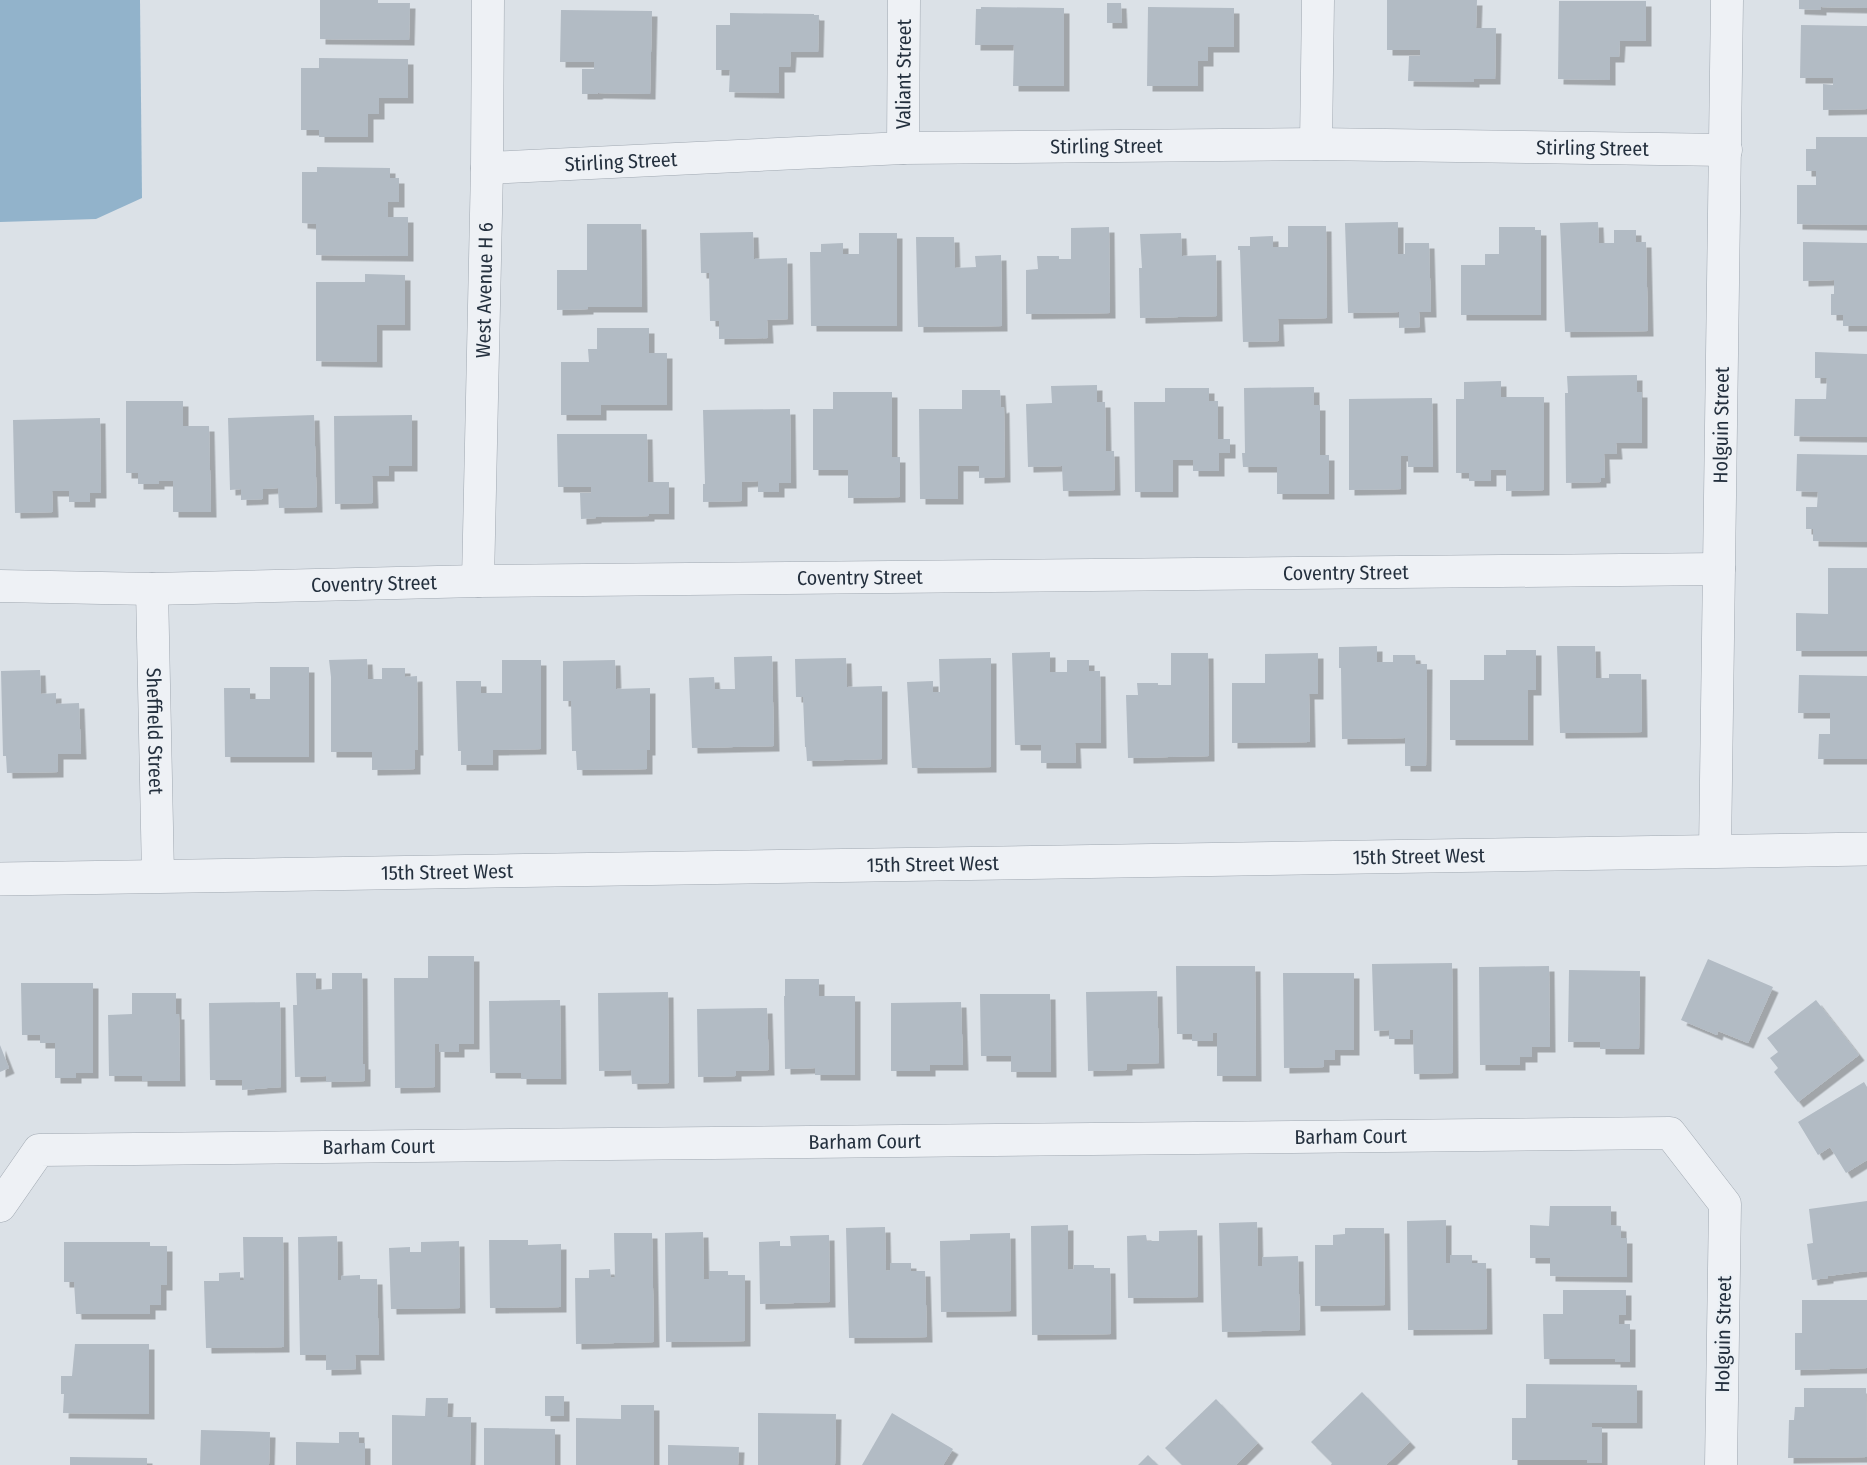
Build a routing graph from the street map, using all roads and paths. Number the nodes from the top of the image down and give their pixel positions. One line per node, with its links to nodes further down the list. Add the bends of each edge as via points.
1 (488, 0): 8 (street, West Avenue H 6)
2 (904, 0): 6 (street, Valiant Street)
3 (1318, 0): 5 (street)
4 (1727, 0): 7 (street, Holguin Street)
5 (1316, 144): 6 (street, Stirling Street); 7 (street, Stirling Street)
6 (903, 148): 8 (street, Stirling Street)
7 (1726, 150): 9 (street, Holguin Street)
8 (487, 168): 10 (street, West Avenue H 6)
9 (1719, 569): 10 (street, Coventry Street); 14 (street, Holguin Street)
10 (478, 581): 12 (street, Coventry Street)
11 (0, 586): 12 (street, Coventry Street)
12 (152, 589): 15 (street, Sheffield Street)
13 (1867, 849): 14 (street, 15th Street West)
14 (1715, 851): 15 (street, 15th Street West)
15 (158, 875): 16 (street, 15th Street West)
16 (0, 879)
17 (1725, 1203): 18 (street, Barham Court, via 1670,1132 39,1150); 19 (street, Holguin Street)
18 (0, 1206)
19 (1721, 1465)

